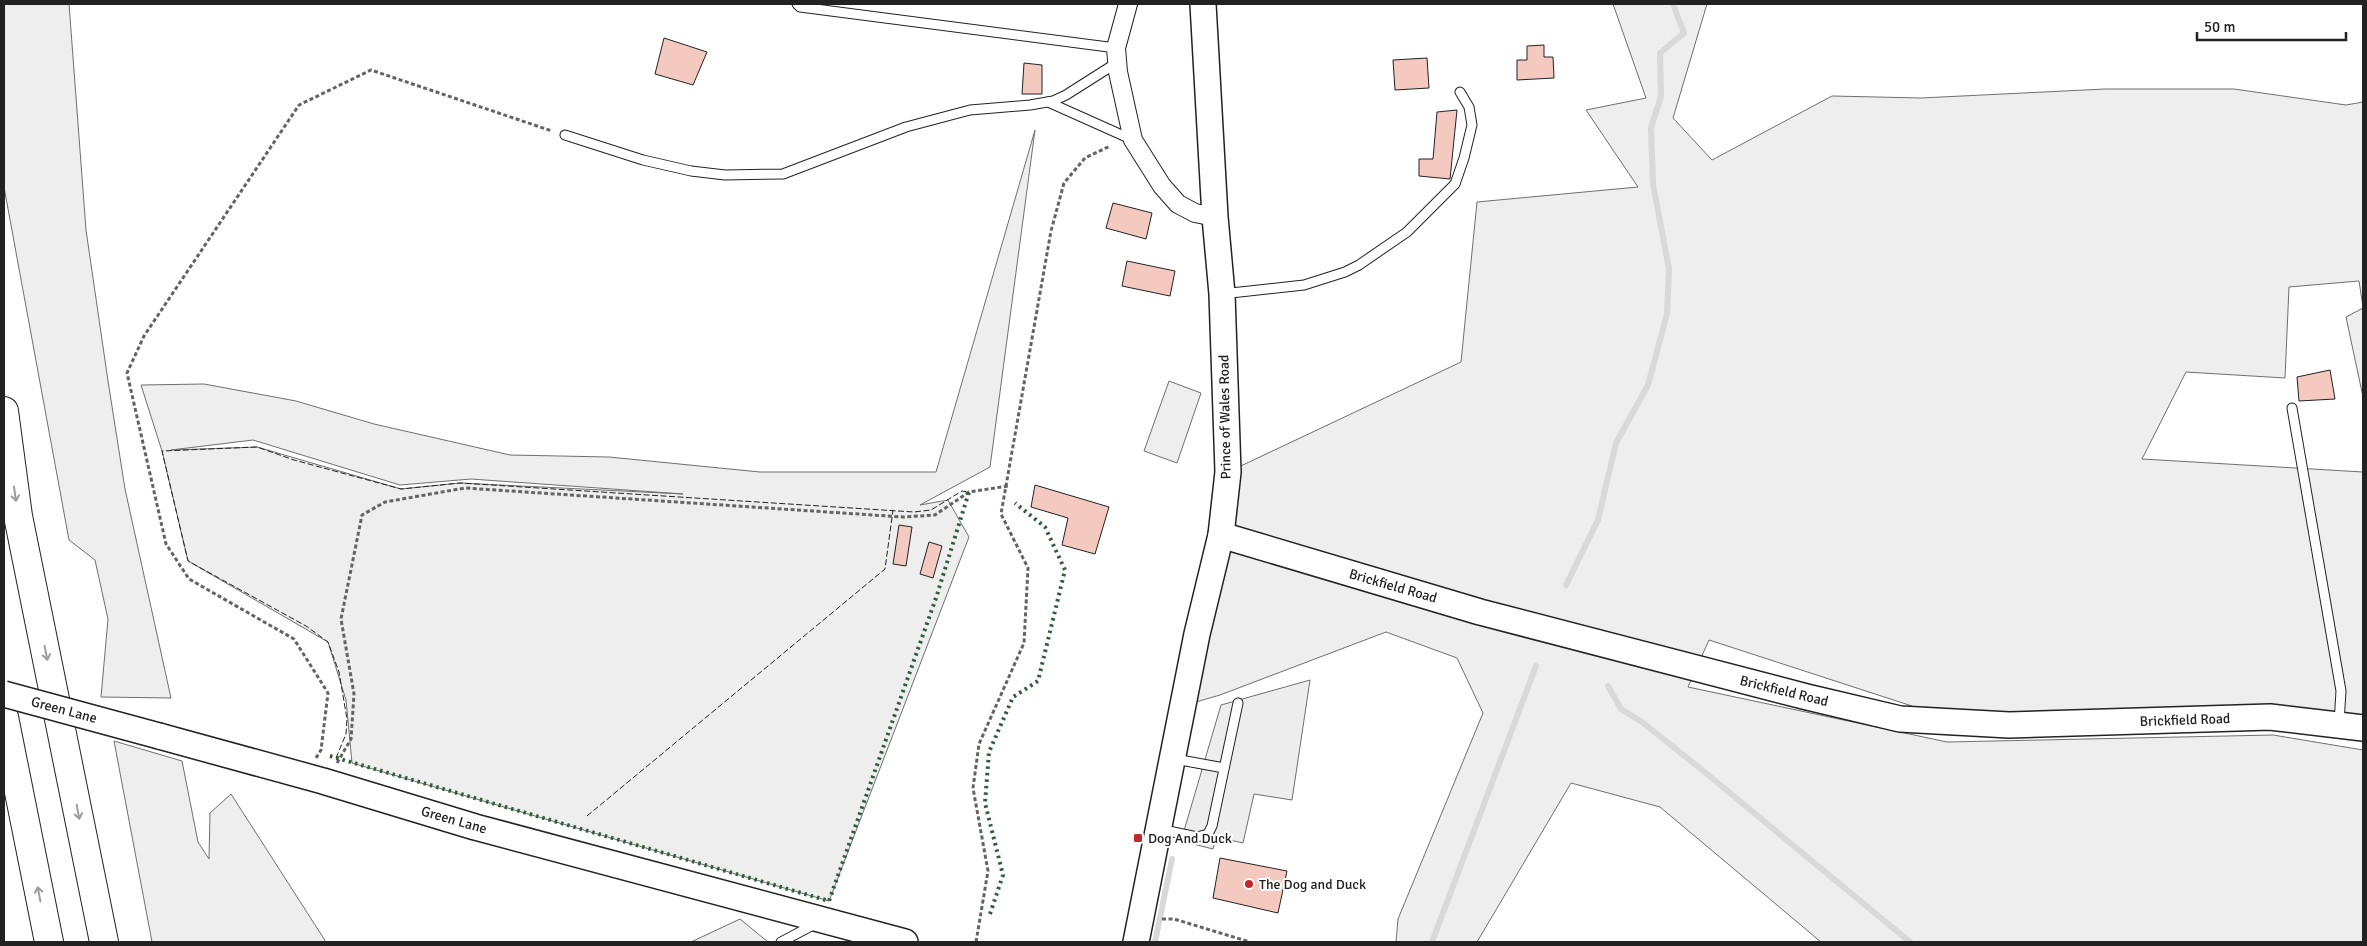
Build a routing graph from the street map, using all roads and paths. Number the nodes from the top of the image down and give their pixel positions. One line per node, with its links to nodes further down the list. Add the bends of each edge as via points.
1 (798, 4): 4 (lane, via 800,7)
2 (1128, 4): 4 (street)
3 (1203, 4): 9 (street, Prince of Wales Road)
4 (1117, 55): 6 (lane, via 1066,95); 8 (street)
5 (1460, 92): 10 (lane, via 1469,107 1472,125 1455,184 1407,232 1345,272 1304,285)
6 (1048, 102): 7 (lane, via 970,110 906,127 783,174 725,175 691,171 643,160); 8 (lane)
7 (565, 135): 21 (path, via 371,70 299,105 144,336 127,373 166,544 189,579 294,639 328,693)
8 (1133, 140): 9 (street, via 1162,186 1178,204 1195,213); 13 (path, via 1120,140 1085,158 1064,183 1051,231)
9 (1215, 217): 10 (street, Prince of Wales Road)
10 (1222, 294): 14 (street, Prince of Wales Road, via 1228,472)
11 (2292, 408): 18 (lane, via 2341,691)
12 (4, 410): 26 (highway, one-way to 26, via 18,516)
13 (1008, 486): 21 (path, via 969,492 935,514 903,517 465,488 385,502 362,514 341,618 354,694 351,740); 29 (path, via 1002,514 1028,568 1024,643 979,744 973,788 988,871)
14 (1221, 535): 18 (street, Brickfield Road, via 1480,612 1900,719 2009,725 2270,717); 19 (street, Prince of Wales Road)
15 (4, 694): 21 (street, Green Lane, bridge)
16 (1238, 703): 20 (lane)
17 (4, 718): 25 (highway, one-way to 17)
18 (2351, 726)
19 (1172, 758): 20 (lane); 22 (street, Prince of Wales Road)
20 (1224, 768): 22 (lane, via 1208,834 1197,837)
21 (314, 779): 24 (street, Green Lane, via 475,827)
22 (1159, 829): 30 (street, Prince of Wales Road)
23 (1165, 918): 31 (path)
24 (822, 920): 27 (lane); 28 (street, Green Lane)
25 (49, 942)
26 (104, 942)
27 (781, 942)
28 (905, 942)
29 (976, 942)
30 (1136, 942)
31 (1250, 942)

